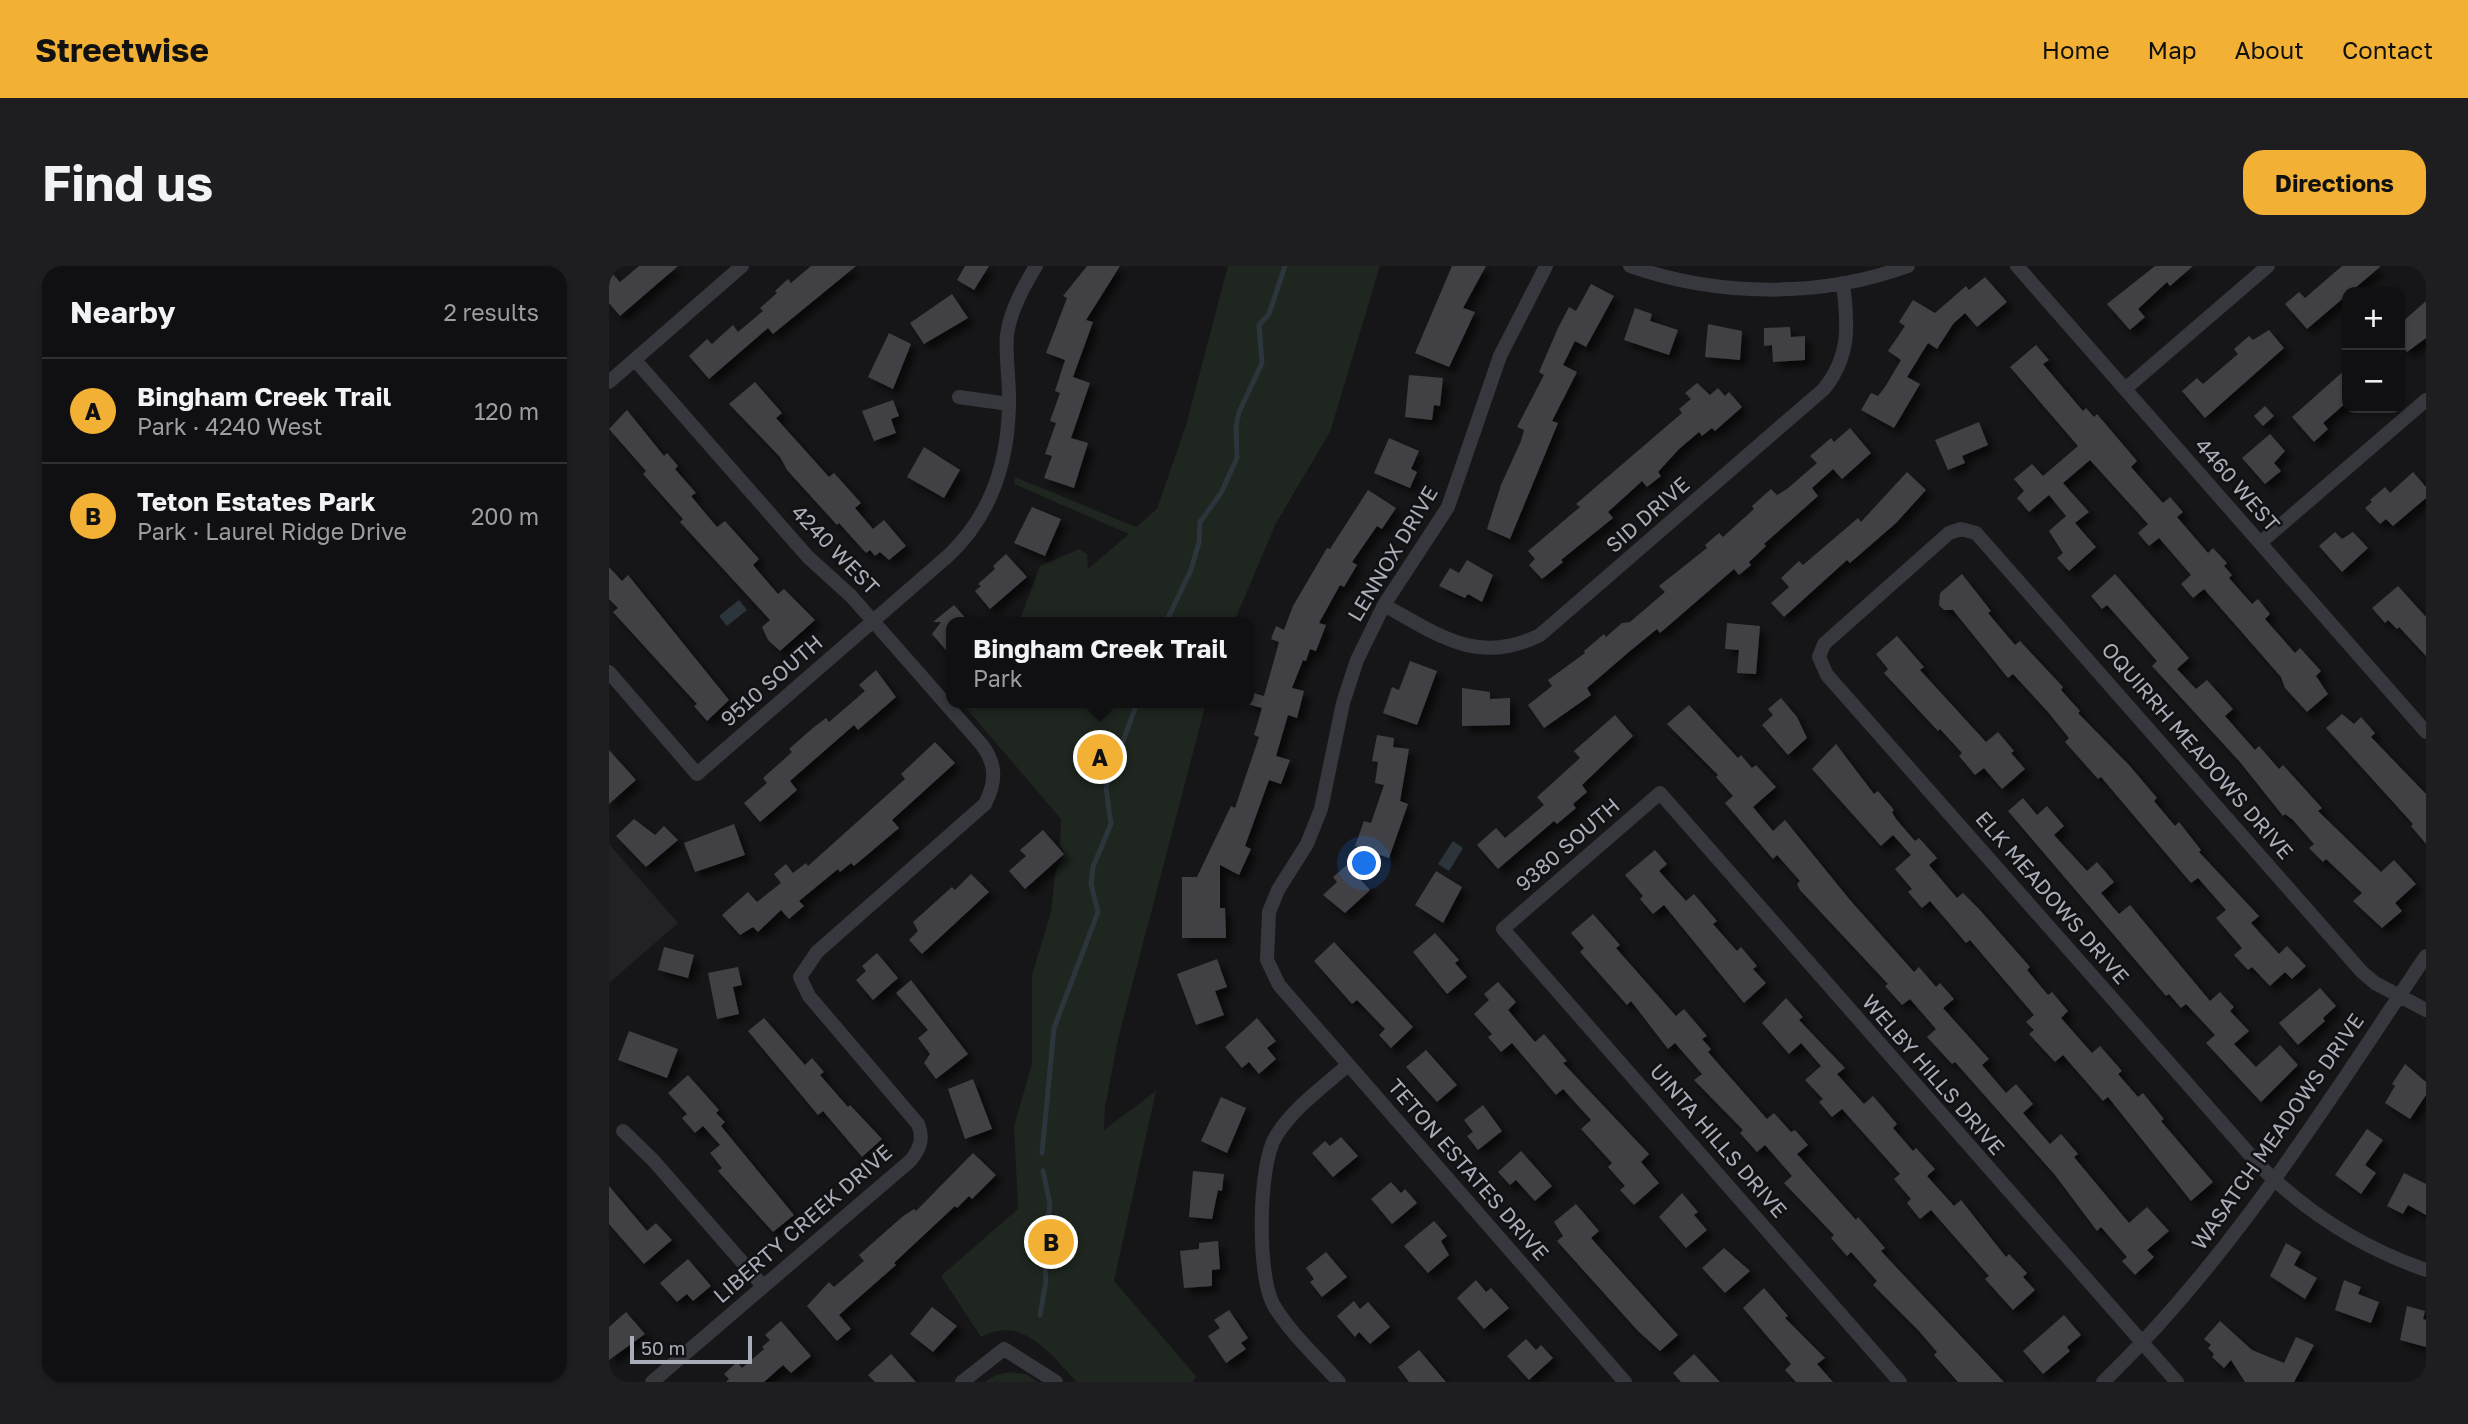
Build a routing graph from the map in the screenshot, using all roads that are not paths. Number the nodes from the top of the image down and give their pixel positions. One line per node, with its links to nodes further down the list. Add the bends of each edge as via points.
1 (742, 266): 9 (street)
2 (1036, 266): 14 (street, 9510 SOUTH, via 1013,311 1007,335)
3 (1546, 266): 17 (street, LENNOX DRIVE, via 1500,356 1448,507)
4 (1630, 266): 8 (street, via 1743,289)
5 (1908, 266): 8 (street)
6 (2017, 266): 11 (street, 4460 WEST)
7 (2269, 266): 11 (street)
8 (1843, 283): 17 (street, SID DRIVE, via 1848,338 1840,366 1824,390 1540,635 1515,645 1474,648 1447,639)
9 (635, 359): 10 (street); 18 (street, 4240 WEST, via 808,558)
10 (609, 382)
11 (2125, 389): 16 (street, 4460 WEST)
12 (958, 397): 14 (street)
13 (2426, 400): 16 (street)
14 (1009, 404): 18 (street, 9510 SOUTH, via 1002,462 981,519 949,555)
15 (1967, 530): 28 (street, OQUIRRH MEADOWS DRIVE, via 1983,539 2363,972); 32 (street, ELK MEADOWS DRIVE, via 1949,533 1828,639 1819,657 1822,667)
16 (2260, 543): 22 (street, 4460 WEST)
17 (1384, 605): 27 (street, LENNOX DRIVE, via 1357,660 1343,703 1316,824 1269,912 1267,960)
18 (874, 621): 19 (street, 9510 SOUTH, via 697,774); 20 (street, 4240 WEST)
19 (609, 672)
20 (946, 704)
21 (950, 708): 23 (street, 4240 WEST, via 982,745)
22 (2426, 732)
23 (994, 776): 34 (street, LIBERTY CREEK DRIVE, via 985,804 817,952 800,977 809,996 913,1116 922,1139 909,1161)
24 (1660, 793): 25 (street, 9380 SOUTH); 35 (street, WELBY HILLS DRIVE)
25 (1503, 929): 41 (street, UINTA HILLS DRIVE)
26 (2426, 956): 28 (street, WASATCH MEADOWS DRIVE)
27 (1279, 985): 30 (street, TETON ESTATES DRIVE)
28 (2399, 995): 29 (street); 32 (street, WASATCH MEADOWS DRIVE)
29 (2426, 1010)
30 (1348, 1065): 39 (street, via 1292,1113 1274,1138 1267,1158 1261,1256 1273,1304); 40 (street, TETON ESTATES DRIVE)
31 (623, 1130): 34 (street)
32 (2275, 1181): 33 (street, ELK MEADOWS DRIVE, via 2349,1235); 35 (street, WASATCH MEADOWS DRIVE, via 2196,1284)
33 (2426, 1270)
34 (763, 1286): 36 (street, LIBERTY CREEK DRIVE)
35 (2141, 1344): 42 (street, WASATCH MEADOWS DRIVE); 43 (street, WELBY HILLS DRIVE)
36 (652, 1382)
37 (962, 1382): 38 (street, via 1004,1349)
38 (1056, 1382)
39 (1339, 1382)
40 (1625, 1382)
41 (1900, 1382)
42 (2103, 1382)
43 (2177, 1382)

